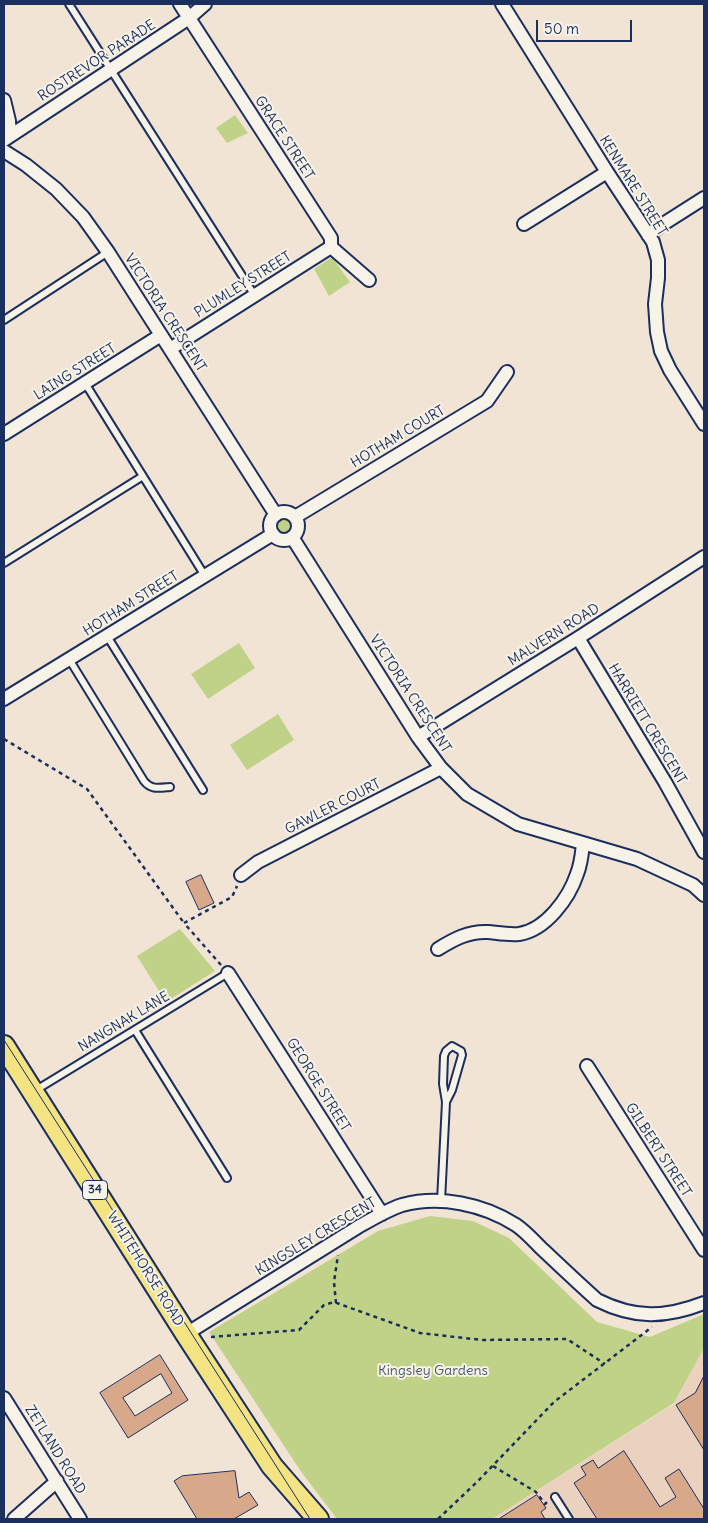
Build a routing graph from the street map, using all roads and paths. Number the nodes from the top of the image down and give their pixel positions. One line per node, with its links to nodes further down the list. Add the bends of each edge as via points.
1 (69, 4): 6 (lane)
2 (180, 4): 5 (street, GRACE STREET)
3 (205, 4): 5 (street, ROSTREVOR PARADE)
4 (502, 4): 10 (street, KENMARE STREET)
5 (189, 18): 6 (street, ROSTREVOR PARADE); 14 (street, GRACE STREET, via 331,238)
6 (110, 70): 8 (street, ROSTREVOR PARADE); 17 (lane)
7 (4, 100): 8 (street, via 9,121)
8 (7, 138)
9 (4, 151): 15 (street, VICTORIA CRESCENT, via 56,190 83,217)
10 (607, 172): 12 (street); 13 (street, KENMARE STREET)
11 (704, 198): 13 (street)
12 (524, 224)
13 (648, 235): 23 (street, KENMARE STREET, via 658,260 655,304 661,351)
14 (331, 247): 16 (street, GRACE STREET); 17 (street, PLUMLEY STREET)
15 (108, 252): 18 (lane); 19 (street, VICTORIA CRESCENT)
16 (369, 280)
17 (255, 296): 20 (street, PLUMLEY STREET)
18 (4, 320)
19 (161, 335): 20 (street, VICTORIA CRESCENT); 22 (street, LAING STREET)
20 (170, 349): 26 (street, VICTORIA CRESCENT)
21 (507, 372): 27 (street, HOTHAM COURT, via 487,401)
22 (85, 383): 24 (street, LAING STREET); 25 (lane)
23 (704, 424)
24 (4, 434)
25 (143, 476): 31 (lane); 32 (lane)
26 (276, 515): 27 (street, via 286,512); 28 (street, via 271,524)
27 (295, 517): 29 (street, via 298,528)
28 (273, 534): 29 (street, via 282,540); 32 (street, HOTHAM STREET)
29 (292, 537): 37 (street, VICTORIA CRESCENT)
30 (704, 556): 34 (street, MALVERN ROAD)
31 (4, 563)
32 (205, 576): 33 (street, HOTHAM STREET)
33 (107, 636): 35 (street, HOTHAM STREET); 41 (lane)
34 (578, 638): 37 (street, MALVERN ROAD); 43 (street, HARRIETT CRESCENT)
35 (69, 659): 36 (street, HOTHAM STREET); 40 (lane, via 144,781 155,789)
36 (4, 699)
37 (418, 737): 39 (street, VICTORIA CRESCENT)
38 (4, 739): 46 (path, via 87,788)
39 (440, 768): 42 (street, VICTORIA CRESCENT, via 466,794 518,824); 44 (street, GAWLER COURT, via 258,862)
40 (170, 787)
41 (203, 790)
42 (583, 844): 45 (street, VICTORIA CRESCENT, via 637,859 693,885); 47 (street, via 577,874 548,920 526,933 472,933)
43 (704, 852)
44 (241, 876): 46 (path, via 232,897)
45 (704, 895)
46 (184, 922): 48 (path)
47 (438, 948)
48 (228, 973): 49 (lane, NANGNAK LANE); 56 (street, GEORGE STREET)
49 (135, 1030): 52 (lane, NANGNAK LANE); 54 (lane)
50 (5, 1052): 52 (main road, WHITEHORSE ROAD / 34)
51 (587, 1066): 58 (street, GILBERT STREET)
52 (33, 1092): 62 (main road, WHITEHORSE ROAD / 34)
53 (446, 1102): 53 (lane, via 444,1056 452,1046 462,1055); 55 (lane)
54 (227, 1178)
55 (442, 1201): 56 (street, KINGSLEY CRESCENT, via 426,1200); 61 (street, KINGSLEY CRESCENT, via 475,1206 517,1226 597,1300 631,1313)
56 (382, 1214): 57 (street, KINGSLEY CRESCENT)
57 (340, 1238): 60 (path, via 334,1282); 62 (street, KINGSLEY CRESCENT)
58 (704, 1250)
59 (704, 1302): 61 (street, KINGSLEY CRESCENT)
60 (336, 1303): 63 (path, via 324,1305 299,1330); 64 (path, via 420,1333 482,1340 567,1338)
61 (669, 1313): 64 (path)
62 (186, 1334): 66 (main road, WHITEHORSE ROAD / 34)
63 (211, 1337)
64 (605, 1364): 67 (path, via 554,1402)
65 (4, 1398): 68 (street, ZETLAND ROAD)
66 (272, 1466): 73 (main road, WHITEHORSE ROAD / 34); 74 (main road, WHITEHORSE ROAD / 34)
67 (493, 1466): 69 (path); 75 (path)
68 (57, 1482): 71 (street); 72 (street, ZETLAND ROAD)
69 (539, 1495)
70 (555, 1497): 76 (lane)
71 (14, 1519)
72 (80, 1519)
73 (300, 1519)
74 (318, 1519)
75 (438, 1519)
76 (568, 1519)

